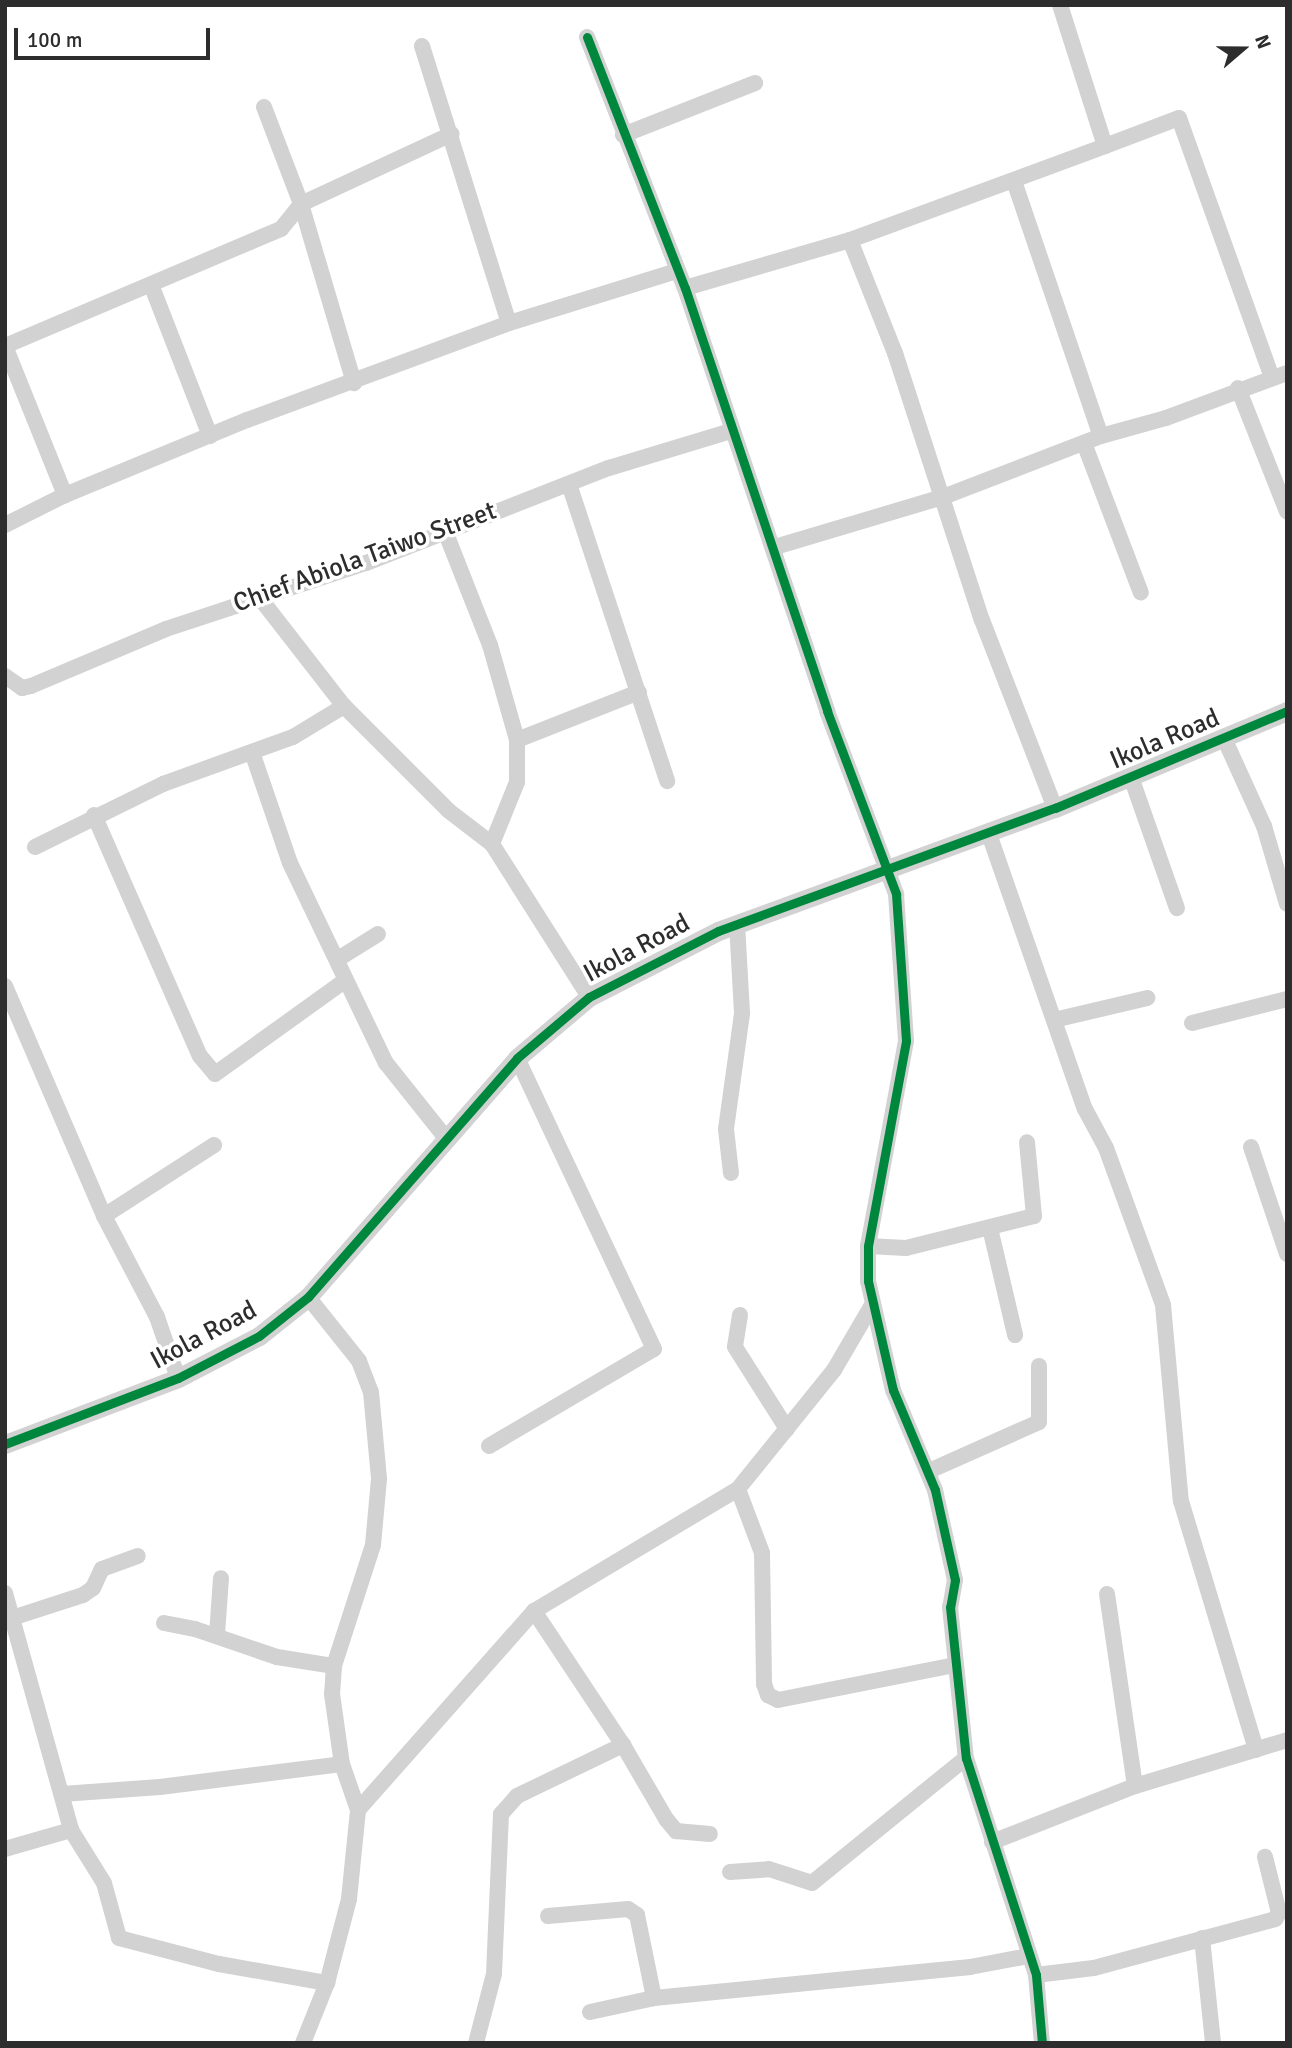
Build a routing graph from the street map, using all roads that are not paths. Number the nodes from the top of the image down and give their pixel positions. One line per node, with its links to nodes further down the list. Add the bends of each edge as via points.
1 (1060, 5): 8 (street)
2 (587, 37): 7 (street)
3 (422, 46): 6 (street)
4 (755, 83): 7 (street)
5 (264, 107): 10 (street)
6 (452, 134): 10 (street); 15 (street)
7 (623, 135): 12 (street)
8 (1105, 146): 9 (street); 17 (street, via 1179,118)
9 (1014, 181): 11 (street); 22 (street)
10 (300, 204): 13 (street, via 281,229 189,266); 18 (street)
11 (850, 240): 14 (street); 26 (street)
12 (677, 271): 14 (street); 15 (street)
13 (152, 287): 16 (street); 21 (street)
14 (685, 288): 20 (street)
15 (509, 323): 18 (street)
16 (5, 346): 25 (street)
17 (1279, 376): 19 (street)
18 (354, 383): 21 (street)
19 (1238, 388): 22 (street, via 1166,418); 27 (street)
20 (731, 431): 24 (street, Chief Abiola Taiwo Street); 30 (street)
21 (210, 436): 25 (street)
22 (1101, 436): 23 (street)
23 (1084, 443): 26 (street); 31 (street)
24 (569, 484): 29 (street, Chief Abiola Taiwo Street); 34 (street)
25 (65, 495): 28 (street)
26 (943, 497): 30 (street); 42 (street, via 982,620)
27 (1287, 512)
28 (5, 525)
29 (445, 531): 32 (street, Chief Abiola Taiwo Street); 38 (street, via 490,645)
30 (775, 547): 47 (street, via 827,711)
31 (1141, 593)
32 (260, 597): 33 (street, Chief Abiola Taiwo Street, via 166,629 31,687 22,688); 35 (street)
33 (5, 676)
34 (639, 692): 38 (street); 41 (street)
35 (344, 706): 39 (street); 45 (street, via 449,811)
36 (1287, 711): 37 (street, Ikola Road)
37 (1224, 738): 40 (street, Ikola Road); 48 (street, via 1264,826)
38 (517, 740): 45 (street, via 517,782)
39 (253, 755): 43 (street, via 163,784); 52 (street, via 290,863)
40 (1131, 776): 42 (street, Ikola Road); 49 (street)
41 (667, 780)
42 (1055, 808): 44 (street, Ikola Road)
43 (94, 814): 46 (street); 53 (street, via 200,1056 215,1074)
44 (989, 834): 47 (street, Ikola Road); 58 (street)
45 (492, 844): 55 (street)
46 (35, 847)
47 (886, 871): 50 (street, Ikola Road); 69 (street, via 897,906 905,1041)
48 (1287, 904)
49 (1177, 908)
50 (737, 924): 55 (street, Ikola Road); 65 (street, via 742,1013 726,1129)
51 (379, 934): 52 (street)
52 (338, 959): 53 (street)
53 (346, 980): 61 (street, via 386,1063)
54 (5, 986): 66 (street)
55 (589, 997): 60 (street, Ikola Road)
56 (1147, 998): 58 (street)
57 (1287, 999): 59 (street)
58 (1054, 1020): 94 (street, via 1163,1305 1181,1501)
59 (1192, 1023)
60 (517, 1058): 61 (street, Ikola Road); 79 (street, via 654,1349)
61 (445, 1138): 71 (street, Ikola Road)
62 (1027, 1142): 67 (street, via 1036,1213)
63 (214, 1145): 66 (street)
64 (1251, 1147): 68 (street)
65 (731, 1173)
66 (104, 1216): 76 (street, via 157,1317)
67 (990, 1228): 69 (street, via 906,1248); 74 (street)
68 (1283, 1229): 70 (street)
69 (868, 1246): 72 (street)
70 (1287, 1254)
71 (309, 1297): 76 (street, Ikola Road, via 259,1336); 91 (street, via 359,1361 372,1392 379,1479 373,1545)
72 (873, 1305): 77 (street, via 834,1370); 80 (street, via 893,1390)
73 (740, 1315): 77 (street, via 735,1348)
74 (1015, 1335)
75 (1039, 1366): 80 (street, via 1039,1422)
76 (178, 1378): 78 (street, Ikola Road)
77 (788, 1429): 81 (street)
78 (5, 1444)
79 (489, 1446)
80 (929, 1471): 90 (street, via 955,1580 950,1607)
81 (738, 1489): 86 (street); 90 (street, via 762,1553 765,1588 760,1644 768,1695 778,1700)
82 (138, 1556): 87 (street, via 102,1569 93,1588 83,1594)
83 (221, 1578): 89 (street)
84 (5, 1593): 87 (street)
85 (1107, 1594): 97 (street)
86 (534, 1611): 93 (street); 99 (street)
87 (12, 1618): 98 (street)
88 (164, 1623): 89 (street)
89 (217, 1635): 91 (street, via 277,1657)
90 (954, 1665): 95 (street)
91 (334, 1666): 96 (street, via 332,1694)
92 (1287, 1740): 94 (street)
93 (623, 1745): 101 (street, via 676,1831); 114 (street, via 517,1796 501,1814 494,1973)
94 (1256, 1750): 97 (street)
95 (966, 1758): 102 (street); 105 (street, via 813,1883 769,1869)
96 (342, 1764): 98 (street); 99 (street)
97 (1135, 1786): 102 (street)
98 (62, 1794): 100 (street)
99 (358, 1810): 110 (street, via 349,1899)
100 (71, 1830): 103 (street); 110 (street, via 104,1883 116,1933 123,1941 219,1965)
101 (710, 1834)
102 (992, 1842): 108 (street)
103 (5, 1849)
104 (1265, 1857): 107 (street, via 1278,1916)
105 (730, 1872)
106 (548, 1916): 111 (street, via 628,1909 637,1915)
107 (1202, 1938): 109 (street, via 1094,1968); 116 (street)
108 (1028, 1956): 109 (street); 111 (street, via 957,1969)
109 (1036, 1975): 115 (street)
110 (327, 1983): 113 (street)
111 (654, 1998): 112 (street)
112 (590, 2012)
113 (303, 2043)
114 (476, 2043)
115 (1042, 2043)
116 (1213, 2043)

